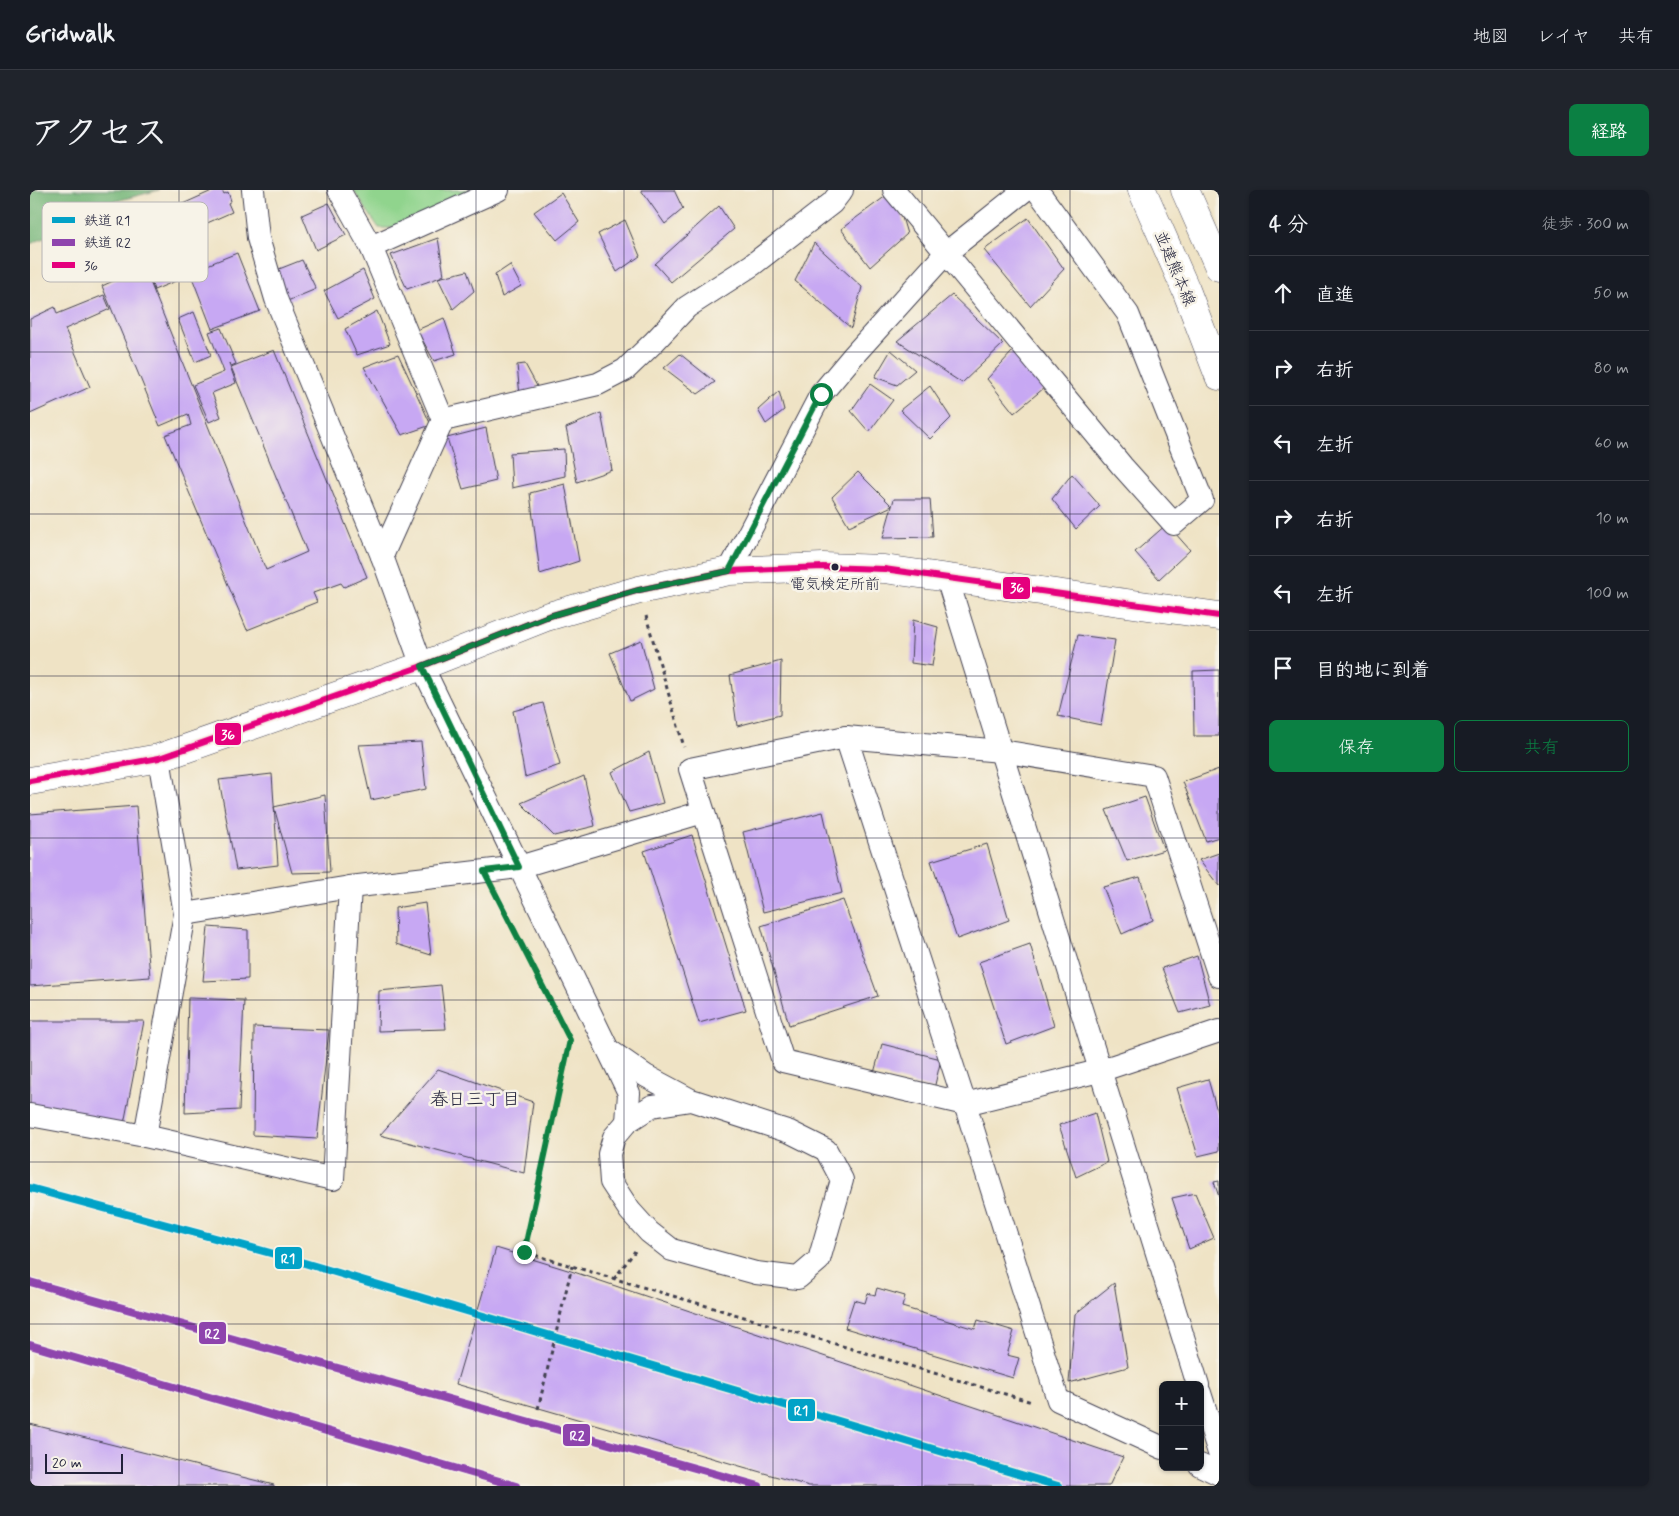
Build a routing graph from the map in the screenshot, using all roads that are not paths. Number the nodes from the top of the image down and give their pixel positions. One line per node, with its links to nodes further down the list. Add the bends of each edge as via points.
1 (253, 190): 15 (street, via 258,238 276,299)
2 (339, 190): 10 (street)
3 (498, 190): 10 (street)
4 (842, 190): 14 (street, via 832,203 752,265 687,307 625,370 598,384)
5 (894, 190): 11 (street)
6 (1025, 190): 11 (street)
7 (1036, 190): 11 (street, via 1128,314 1202,500 1174,524)
8 (1142, 190): 13 (street, 並建熊本線)
9 (1186, 190): 12 (street)
10 (371, 247): 14 (street)
11 (946, 253): 16 (street, via 821,394)
12 (1219, 267)
13 (1219, 376)
14 (443, 420): 15 (street)
15 (382, 556): 19 (street)
16 (729, 571): 17 (street, via 832,567 884,569); 19 (street, via 639,590 546,617)
17 (947, 578): 18 (street); 21 (street)
18 (1219, 616)
19 (422, 666): 22 (street); 25 (street)
20 (846, 736): 21 (street); 24 (street, via 690,769); 33 (street)
21 (1001, 751): 28 (street, via 1154,776); 31 (street)
22 (159, 758): 23 (street); 27 (street)
23 (30, 781)
24 (704, 812): 25 (street); 33 (street, via 783,1061)
25 (519, 867): 26 (street); 30 (street)
26 (350, 887): 27 (street); 36 (street, via 333,1179)
27 (185, 914): 36 (street)
28 (1219, 976)
29 (1219, 1031): 31 (street)
30 (608, 1049): 32 (street, via 646,1076); 35 (street, via 629,1093)
31 (1099, 1071): 33 (street); 37 (street)
32 (691, 1100): 35 (street, via 652,1106); 35 (street, via 790,1132 826,1150 842,1180 819,1260 798,1278 756,1273 672,1250 649,1232 611,1182 609,1154 614,1137)
33 (965, 1104): 39 (street, via 1058,1400)
34 (30, 1115): 36 (street)
35 (627, 1122)
36 (145, 1136)
37 (1197, 1381)
38 (1204, 1406): 40 (street)
39 (1159, 1446)
40 (1219, 1453)
41 (1204, 1468): 42 (street)
42 (1219, 1474)

